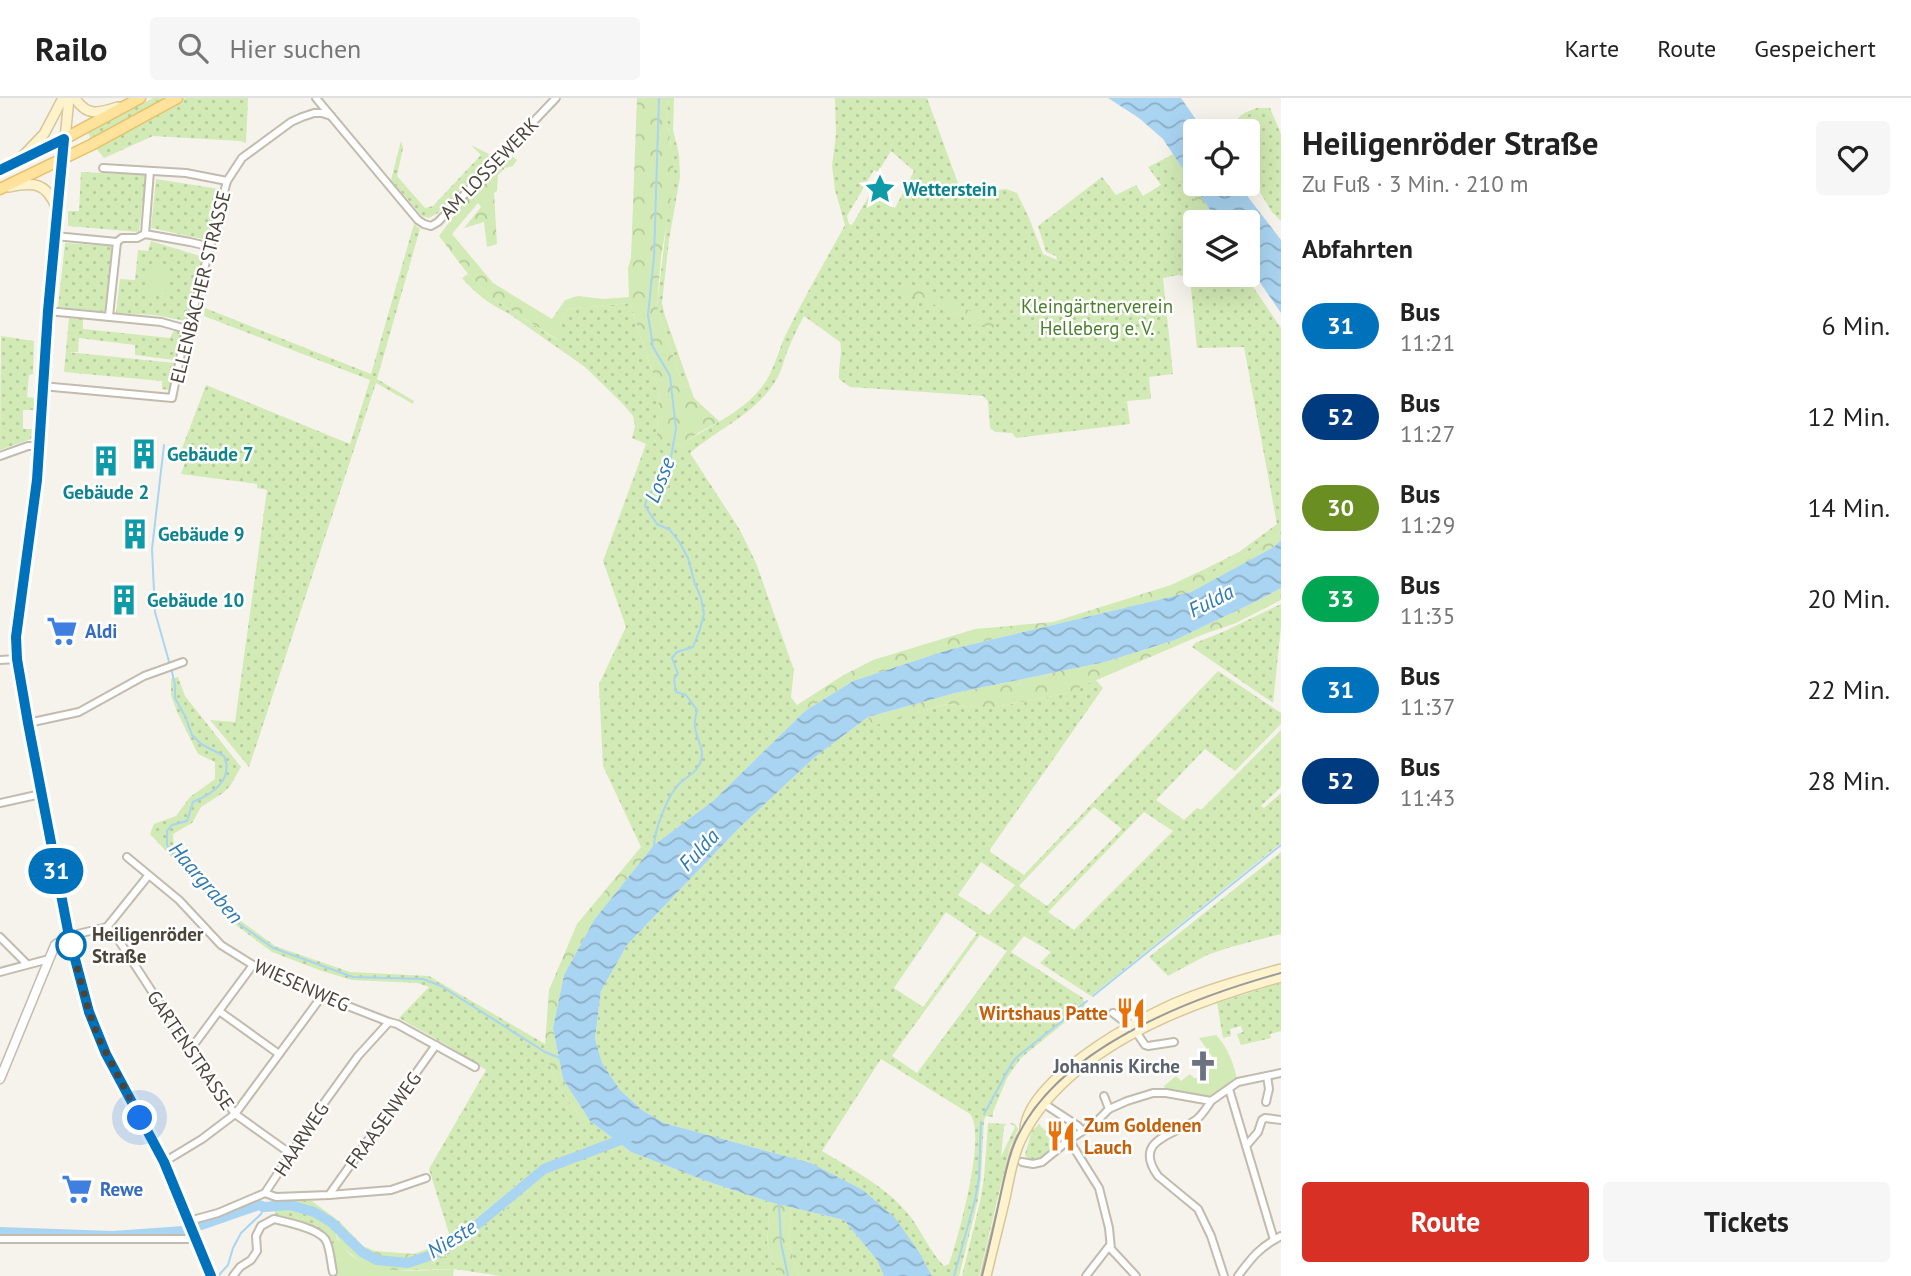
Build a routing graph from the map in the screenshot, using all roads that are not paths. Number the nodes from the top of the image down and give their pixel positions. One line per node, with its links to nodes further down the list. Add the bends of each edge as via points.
1 (63, 98): 11 (main road, via 44,134)
2 (69, 98): 10 (main road)
3 (75, 98): 8 (main road, via 94,112)
4 (140, 98): 8 (main road)
5 (177, 98): 12 (main road)
6 (316, 98): 9 (street)
7 (556, 98): 9 (street, AM LOSSEWERK, via 431,226 418,220)
8 (127, 105): 10 (main road)
9 (331, 116): 16 (street, ELLENBACHER STRASSE, via 314,113 292,122 242,158)
10 (64, 139): 11 (main road); 12 (main road)
11 (19, 160): 14 (main road)
12 (62, 160): 17 (main road); 18 (main road)
13 (103, 168): 15 (street)
14 (0, 170)
15 (150, 171): 16 (street); 19 (street)
16 (228, 181): 22 (street, ELLENBACHER STRASSE)
17 (0, 189): 18 (main road, via 35,184 49,193)
18 (57, 210): 20 (main road)
19 (145, 234): 21 (street); 22 (street)
20 (55, 236): 21 (street); 23 (main road)
21 (117, 243): 24 (street)
22 (211, 247): 25 (street, ELLENBACHER STRASSE)
23 (48, 311): 24 (street); 26 (main road)
24 (109, 316): 25 (street, via 161,321)
25 (186, 329): 26 (street, ELLENBACHER STRASSE, via 172,398)
26 (42, 386): 27 (main road)
27 (39, 446): 28 (street); 29 (main road, via 18,612)
28 (0, 456)
29 (17, 659): 30 (street); 32 (main road)
30 (0, 660)
31 (180, 664): 32 (street, via 144,676 79,712)
32 (28, 723): 33 (main road)
33 (41, 794): 34 (street); 38 (main road)
34 (0, 803)
35 (127, 857): 36 (street, WIESENWEG)
36 (148, 876): 37 (street); 42 (street, WIESENWEG, via 179,900 221,945)
37 (107, 927): 38 (street); 53 (street, GARTENSTRASSE)
38 (69, 936): 40 (street, via 55,944); 71 (main road, via 99,1039)
39 (0, 937): 41 (street)
40 (49, 959): 41 (street); 58 (street)
41 (26, 963): 44 (street)
42 (253, 965): 46 (street, WIESENWEG); 47 (street)
43 (1281, 969): 50 (main road, via 1180,1001)
44 (0, 972)
45 (1281, 977): 50 (main road)
46 (322, 996): 49 (street, WIESENWEG); 54 (street)
47 (219, 1011): 53 (street); 54 (street)
48 (1113, 1013): 50 (street)
49 (389, 1022): 52 (street, WIESENWEG); 70 (street, HAARWEG, via 345,1075)
50 (1134, 1029): 51 (street, via 1148,1046); 84 (main road, via 1084,1056 1053,1082 1029,1115 1011,1168)
51 (1174, 1042)
52 (436, 1045): 55 (street, WIESENWEG); 75 (street, FRAASENWEG)
53 (190, 1051): 65 (street, GARTENSTRASSE)
54 (279, 1054): 65 (street)
55 (475, 1067)
56 (1281, 1073): 57 (street)
57 (1267, 1076): 59 (street, via 1238,1082); 62 (street)
58 (0, 1079)
59 (1229, 1089): 61 (street); 69 (street)
60 (1104, 1096): 64 (street)
61 (1211, 1101): 64 (street, via 1153,1093); 87 (street, via 1197,1119 1156,1142 1150,1156 1158,1176 1203,1216)
62 (1266, 1102)
63 (1049, 1107): 67 (street)
64 (1109, 1109): 67 (street)
65 (235, 1114): 70 (street, GARTENSTRASSE); 71 (street)
66 (1281, 1120): 69 (street, via 1262,1119)
67 (1082, 1130): 68 (street)
68 (1069, 1140): 72 (street, via 1042,1162); 80 (street, via 1099,1188)
69 (1246, 1146): 78 (street)
70 (291, 1154): 74 (street, HAARWEG)
71 (164, 1162): 76 (main road)
72 (1022, 1162)
73 (426, 1178): 75 (street, via 391,1190)
74 (265, 1193): 75 (street, via 276,1197); 76 (street, HAARWEG)
75 (329, 1195)
76 (189, 1223): 77 (main road)
77 (196, 1238): 79 (street); 82 (main road)
78 (1277, 1238): 88 (street, via 1254,1254)
79 (0, 1240)
80 (1111, 1244): 85 (street); 86 (street)
81 (333, 1272): 83 (street, via 326,1240 307,1228 274,1219 261,1226 257,1251)
82 (211, 1275)
83 (233, 1276)
84 (986, 1276)
85 (1086, 1276)
86 (1136, 1276)
87 (1224, 1276)
88 (1238, 1276)

